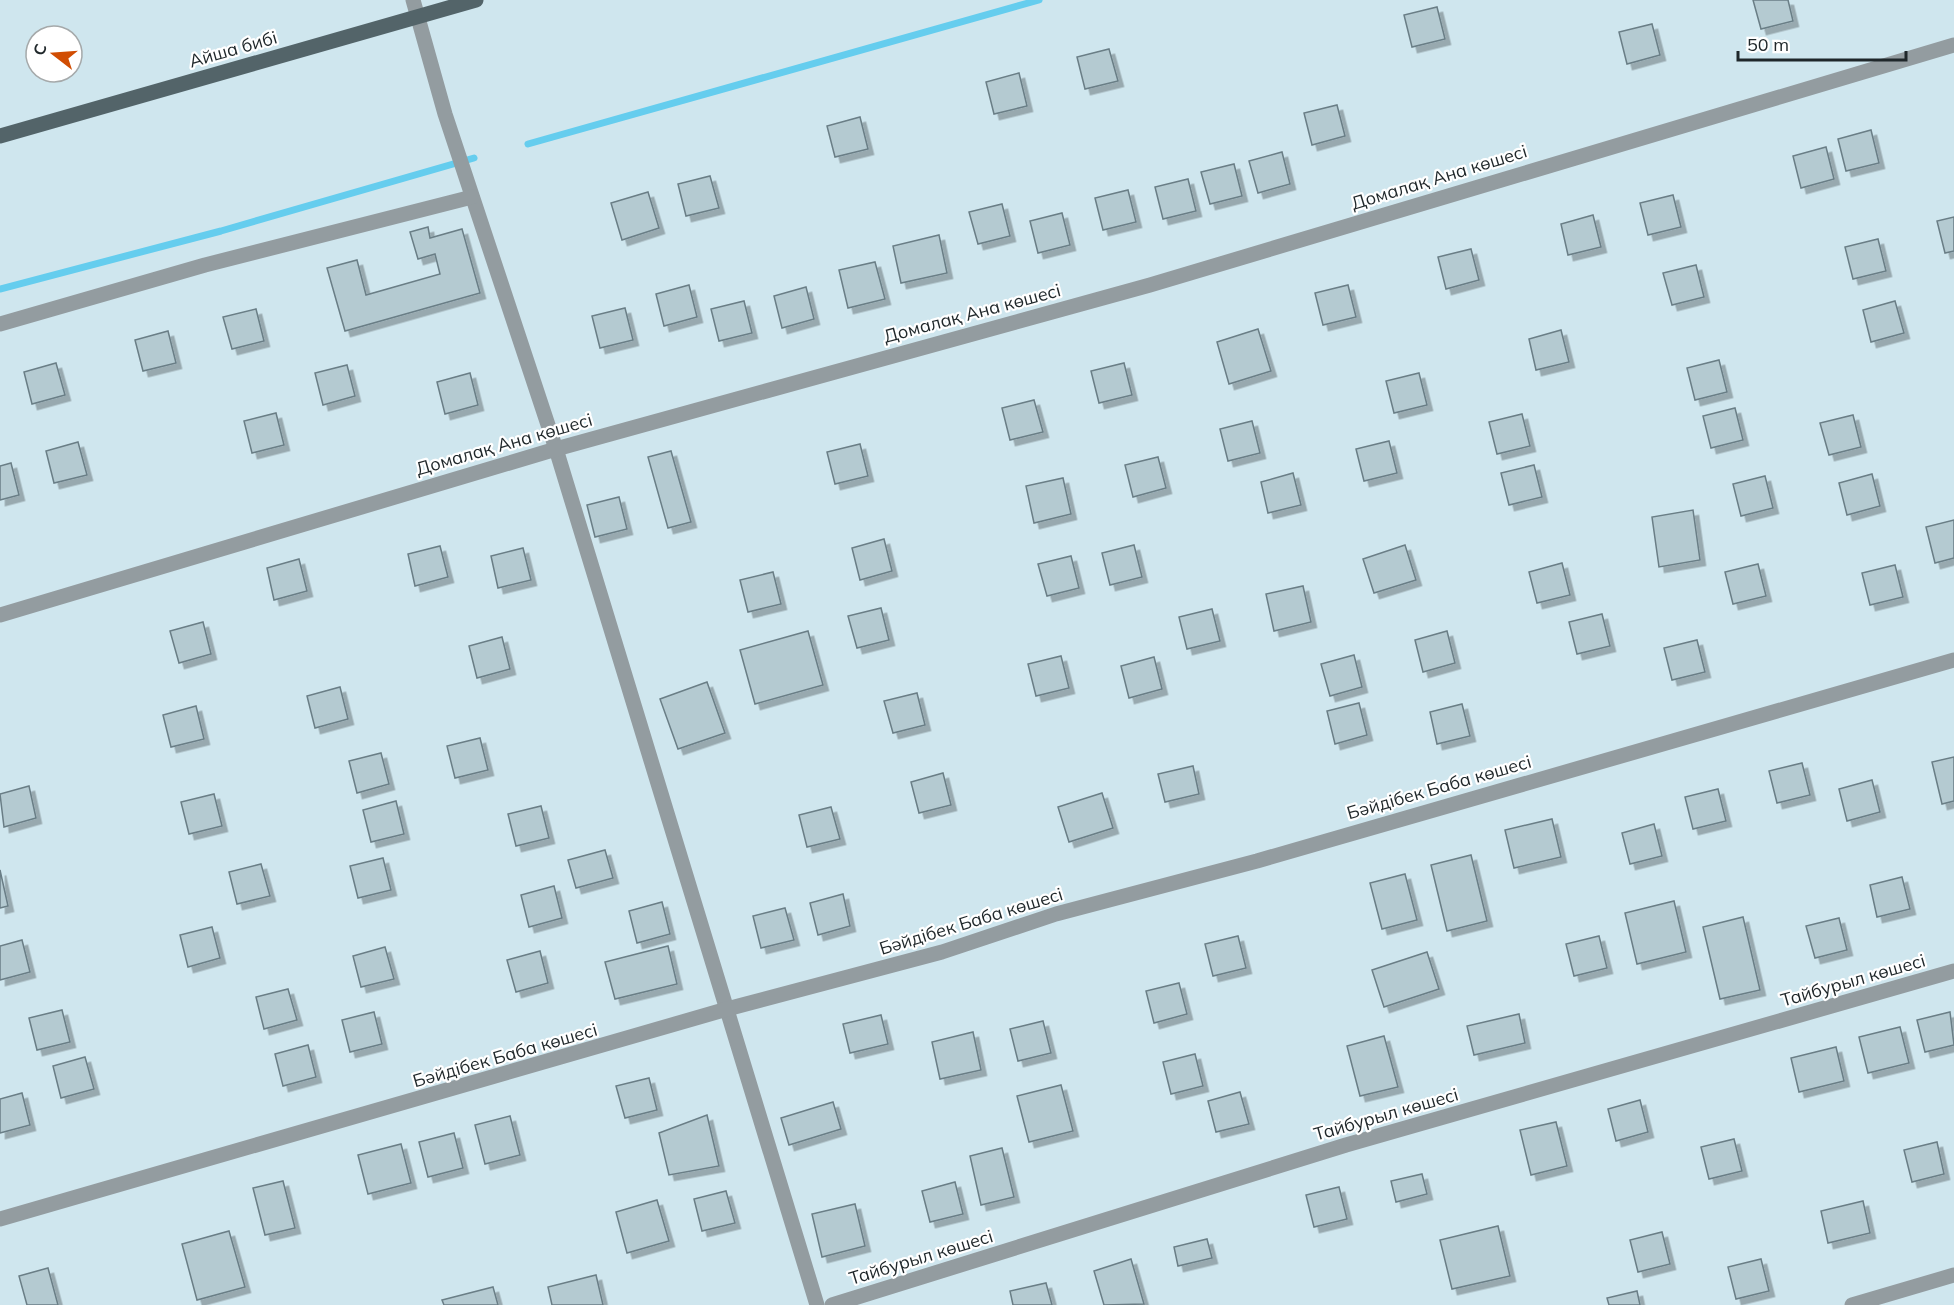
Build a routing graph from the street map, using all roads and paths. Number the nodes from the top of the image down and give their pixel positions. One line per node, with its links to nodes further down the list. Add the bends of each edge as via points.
1 (413, 0): 3 (street)
2 (476, 0): 3 (main road, Айша бибі)
3 (418, 15): 5 (main road, Айша бибі); 6 (street)
4 (1954, 45): 8 (street, Домалақ Ана көшесі, via 1150,285)
5 (0, 136)
6 (469, 190): 7 (street); 8 (street)
7 (0, 324)
8 (556, 449): 9 (street, Домалақ Ана көшесі); 12 (street)
9 (0, 615)
10 (1954, 660): 12 (street, Бәйдібек Баба көшесі, via 1257,861 1056,914 942,952)
11 (1954, 971): 16 (street, Тайбурыл көшесі, via 1346,1145)
12 (727, 1010): 13 (street, Бәйдібек Баба көшесі); 15 (street)
13 (0, 1219)
14 (1954, 1275): 17 (street)
15 (817, 1305)
16 (832, 1305)
17 (1852, 1305)

